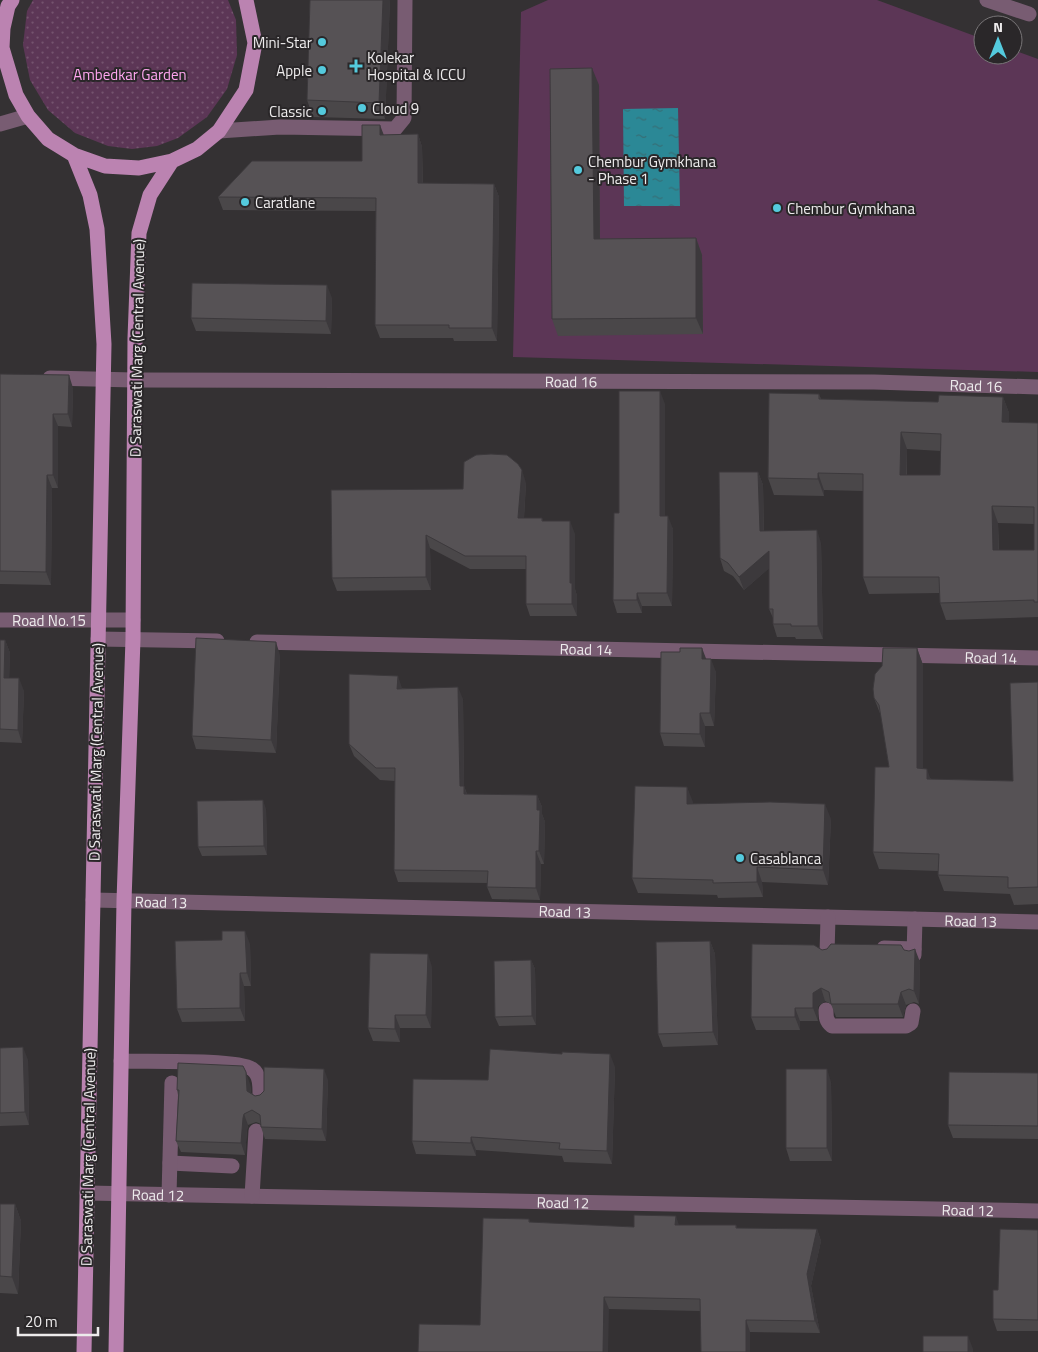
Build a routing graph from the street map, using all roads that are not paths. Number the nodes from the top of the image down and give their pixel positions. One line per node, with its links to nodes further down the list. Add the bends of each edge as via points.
1 (12, 0): 6 (main road)
2 (246, 0): 9 (main road, via 255,43 246,90)
3 (405, 0): 9 (street, via 404,118 395,129 280,128)
4 (987, 0): 5 (street)
5 (1029, 14)
6 (1, 27): 7 (main road, via 8,73)
7 (28, 116): 8 (street); 10 (main road, via 48,138)
8 (0, 124)
9 (219, 132): 11 (main road, via 197,149)
10 (74, 155): 11 (main road, via 105,166 139,168); 13 (main road, D Saraswati Marg (Central Avenue), via 90,195 97,228)
11 (172, 161): 14 (main road, D Saraswati Marg (Central Avenue), via 150,196 139,233)
12 (38, 378): 13 (street, Road 16)
13 (103, 379): 14 (street, Road 16); 17 (main road, D Saraswati Marg (Central Avenue))
14 (134, 380): 15 (street, Road 16, via 864,382); 18 (main road, D Saraswati Marg (Central Avenue))
15 (1038, 387)
16 (0, 620): 17 (street, Road No.15)
17 (98, 620): 18 (street, Road No.15); 19 (main road, D Saraswati Marg (Central Avenue))
18 (133, 620): 20 (main road, D Saraswati Marg (Central Avenue))
19 (98, 639): 20 (street, Road 14); 22 (main road, D Saraswati Marg (Central Avenue))
20 (133, 640): 21 (street, Road 14); 23 (main road, D Saraswati Marg (Central Avenue))
21 (1038, 658)
22 (93, 900): 23 (street, Road 13); 37 (main road, D Saraswati Marg (Central Avenue))
23 (124, 901): 24 (street, Road 13); 31 (main road, D Saraswati Marg (Central Avenue))
24 (828, 917): 25 (street, Road 13); 28 (street)
25 (914, 919): 26 (street, Road 13); 27 (street, via 914,952)
26 (1038, 922)
27 (866, 948)
28 (830, 950)
29 (826, 1010): 30 (street, via 832,1026 906,1026 911,1023)
30 (913, 1011)
31 (121, 1061): 33 (street, via 225,1064 252,1069 259,1079); 38 (main road, D Saraswati Marg (Central Avenue))
32 (172, 1082): 35 (street)
33 (260, 1098)
34 (256, 1131): 40 (street)
35 (170, 1163): 36 (street); 39 (street)
36 (232, 1166)
37 (87, 1193): 38 (street, Road 12); 42 (main road, D Saraswati Marg (Central Avenue))
38 (118, 1194): 39 (street, Road 12); 43 (main road, D Saraswati Marg (Central Avenue))
39 (169, 1195): 40 (street, Road 12)
40 (252, 1196): 41 (street, Road 12)
41 (1038, 1211)
42 (84, 1352)
43 (116, 1352)

